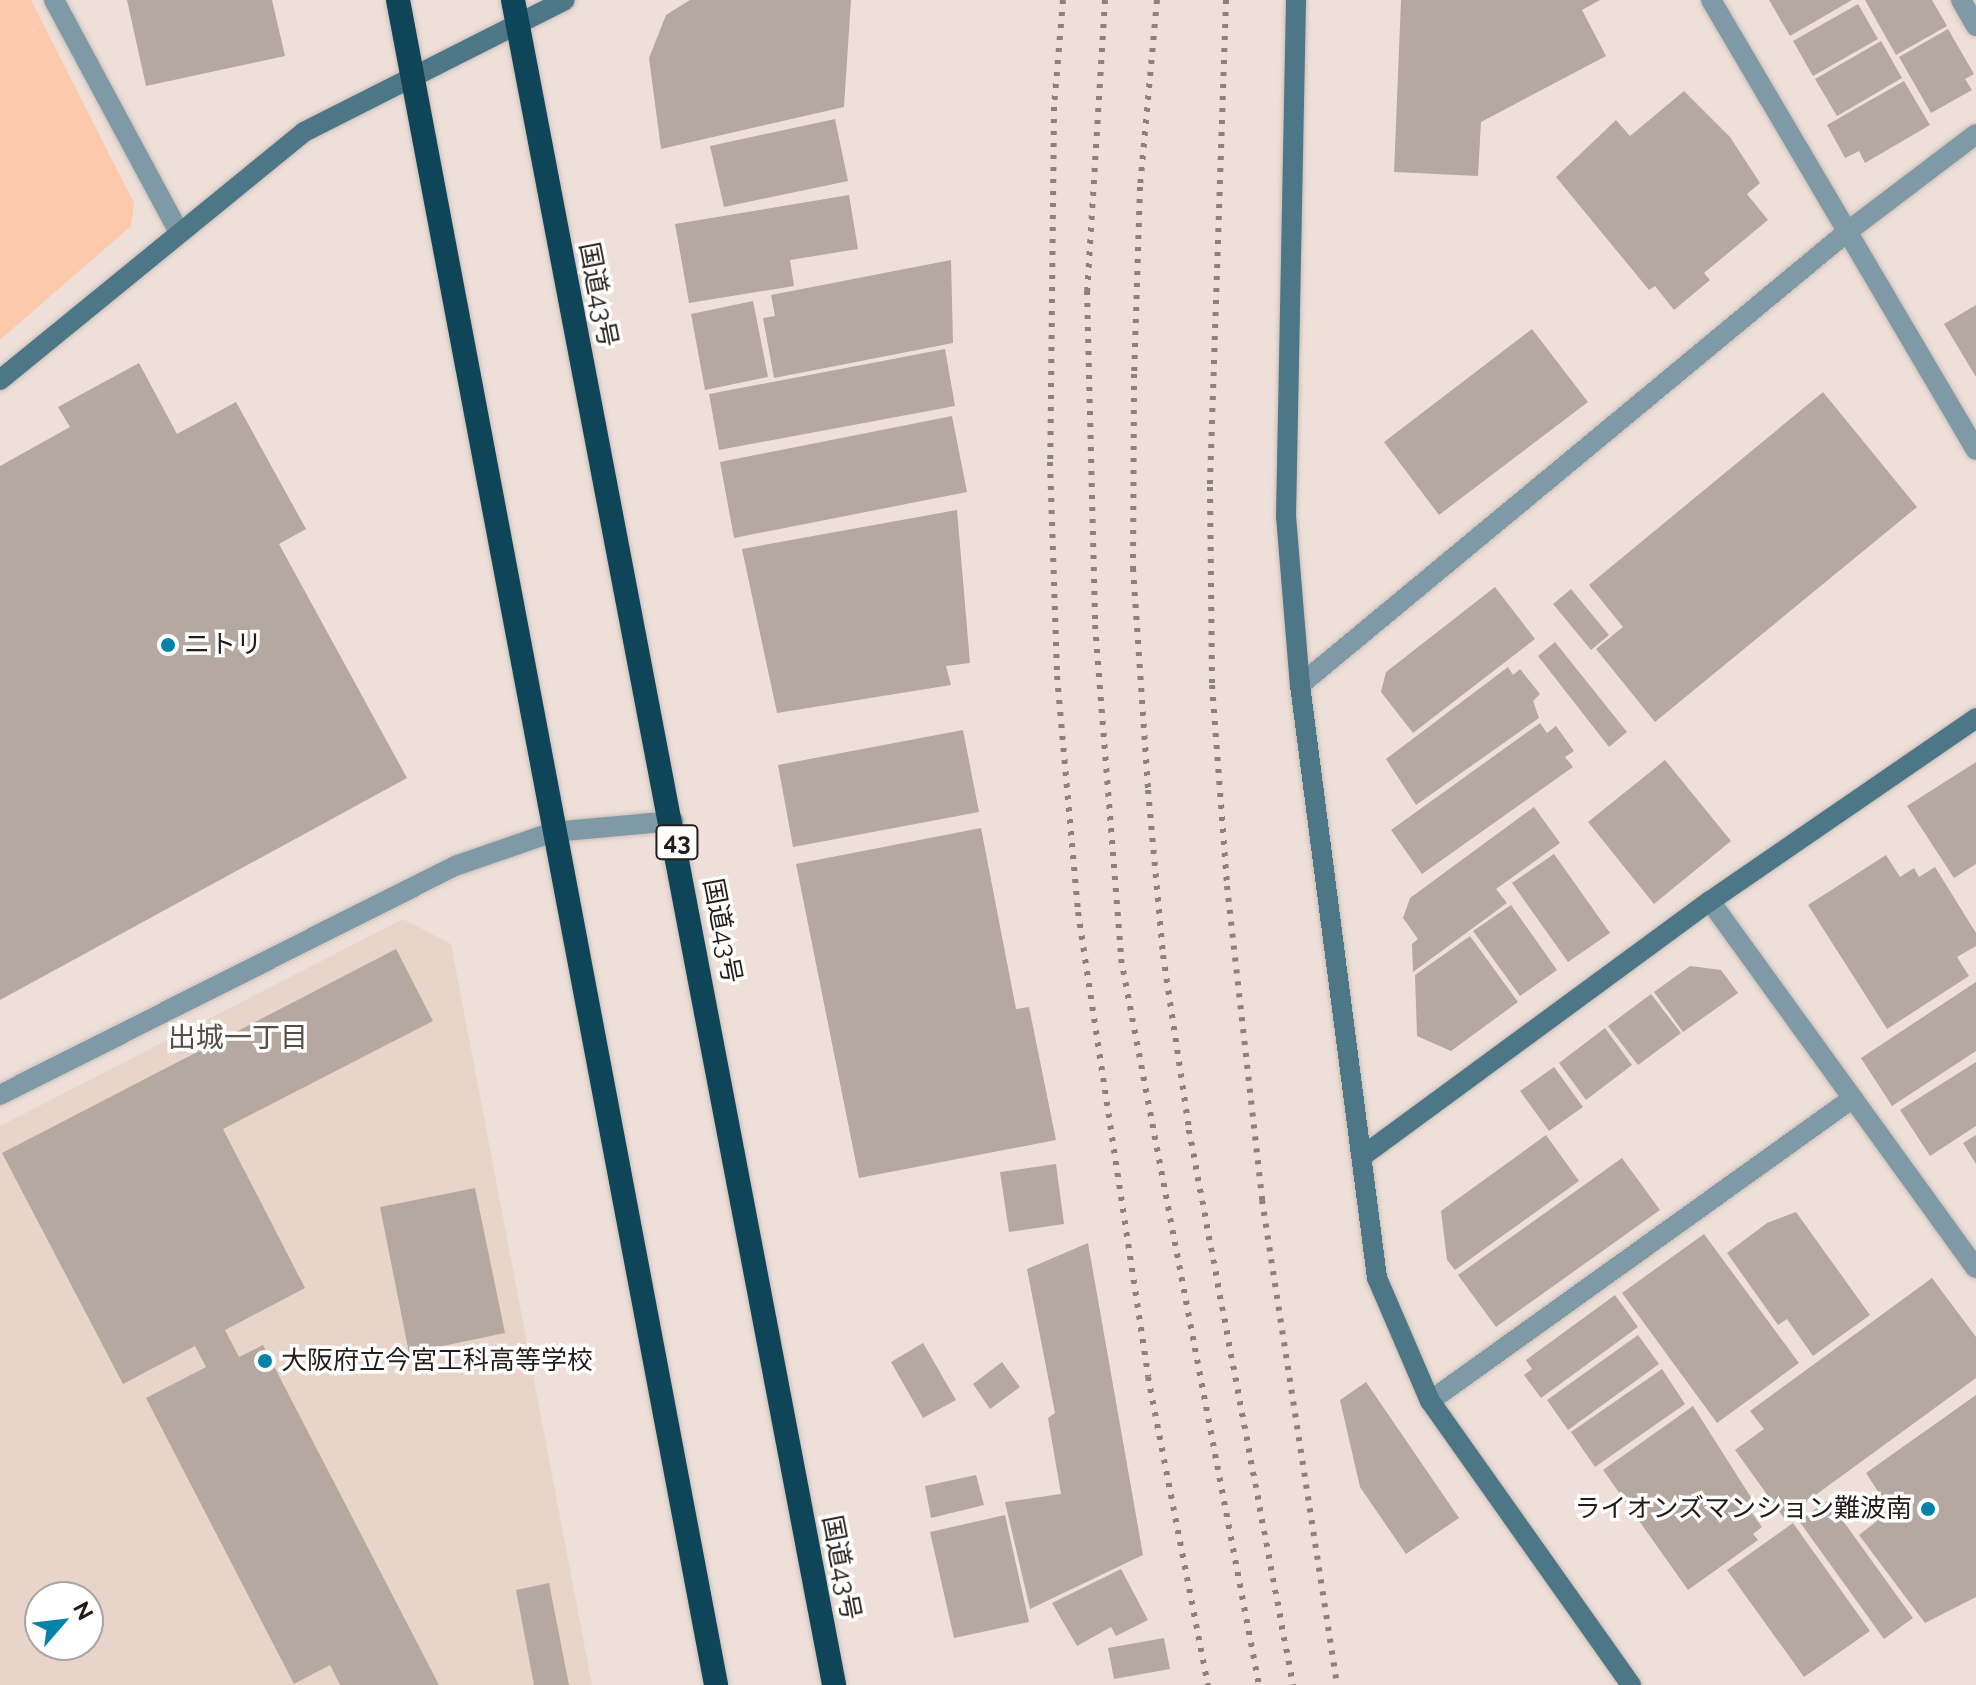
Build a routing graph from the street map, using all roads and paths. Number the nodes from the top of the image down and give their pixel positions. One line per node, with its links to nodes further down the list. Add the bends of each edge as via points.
1 (54, 0): 12 (street)
2 (398, 0): 10 (highway)
3 (513, 0): 9 (highway, 国道43号 / 43)
4 (565, 0): 9 (street)
5 (1296, 0): 16 (street, via 1286,516)
6 (1711, 0): 13 (street)
7 (1961, 0): 8 (street)
8 (1976, 26)
9 (518, 27): 10 (street); 18 (highway, 国道43号 / 43)
10 (413, 75): 12 (street, via 304,132); 19 (highway)
11 (1976, 134): 13 (street)
12 (179, 232): 14 (street)
13 (1847, 232): 15 (street); 16 (street)
14 (0, 380)
15 (1976, 450)
16 (1300, 685): 23 (street)
17 (1976, 718): 20 (street)
18 (673, 821): 19 (street); 27 (highway, 国道43号 / 43)
19 (553, 832): 21 (street, via 455,866); 26 (highway)
20 (1710, 901): 22 (street); 23 (street)
21 (0, 1095)
22 (1853, 1098): 24 (street); 25 (street)
23 (1364, 1155): 25 (street, via 1377,1278)
24 (1976, 1268)
25 (1430, 1401): 28 (street)
26 (716, 1685)
27 (834, 1685)
28 (1631, 1685)

